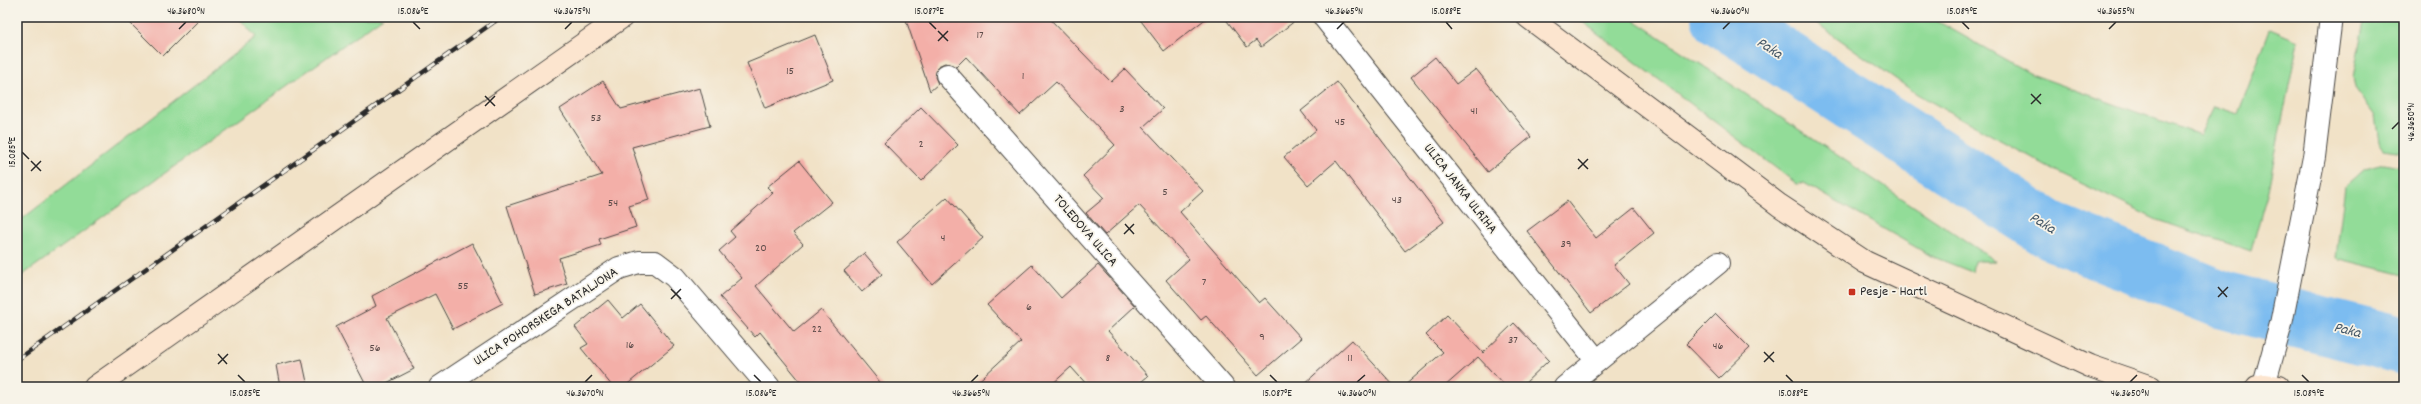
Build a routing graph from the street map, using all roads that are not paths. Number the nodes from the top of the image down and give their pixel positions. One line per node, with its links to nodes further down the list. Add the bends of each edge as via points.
1 (622, 17): 9 (main road)
2 (1324, 17): 7 (street, ULICA JANKA ULRIHA)
3 (1528, 17): 14 (main road, via 1779,205 1865,262 2090,366)
4 (2331, 17): 8 (street, via 2314,157)
5 (947, 75): 12 (street, TOLEDOVA ULICA)
6 (1718, 263): 7 (street)
7 (1597, 361): 13 (street)
8 (2267, 386)
9 (95, 387)
10 (440, 387): 11 (street, ULICA POHORSKEGA BATALJONA, via 619,268 638,262 655,262 675,277)
11 (769, 387)
12 (1223, 387)
13 (1565, 387)
14 (2151, 387)

